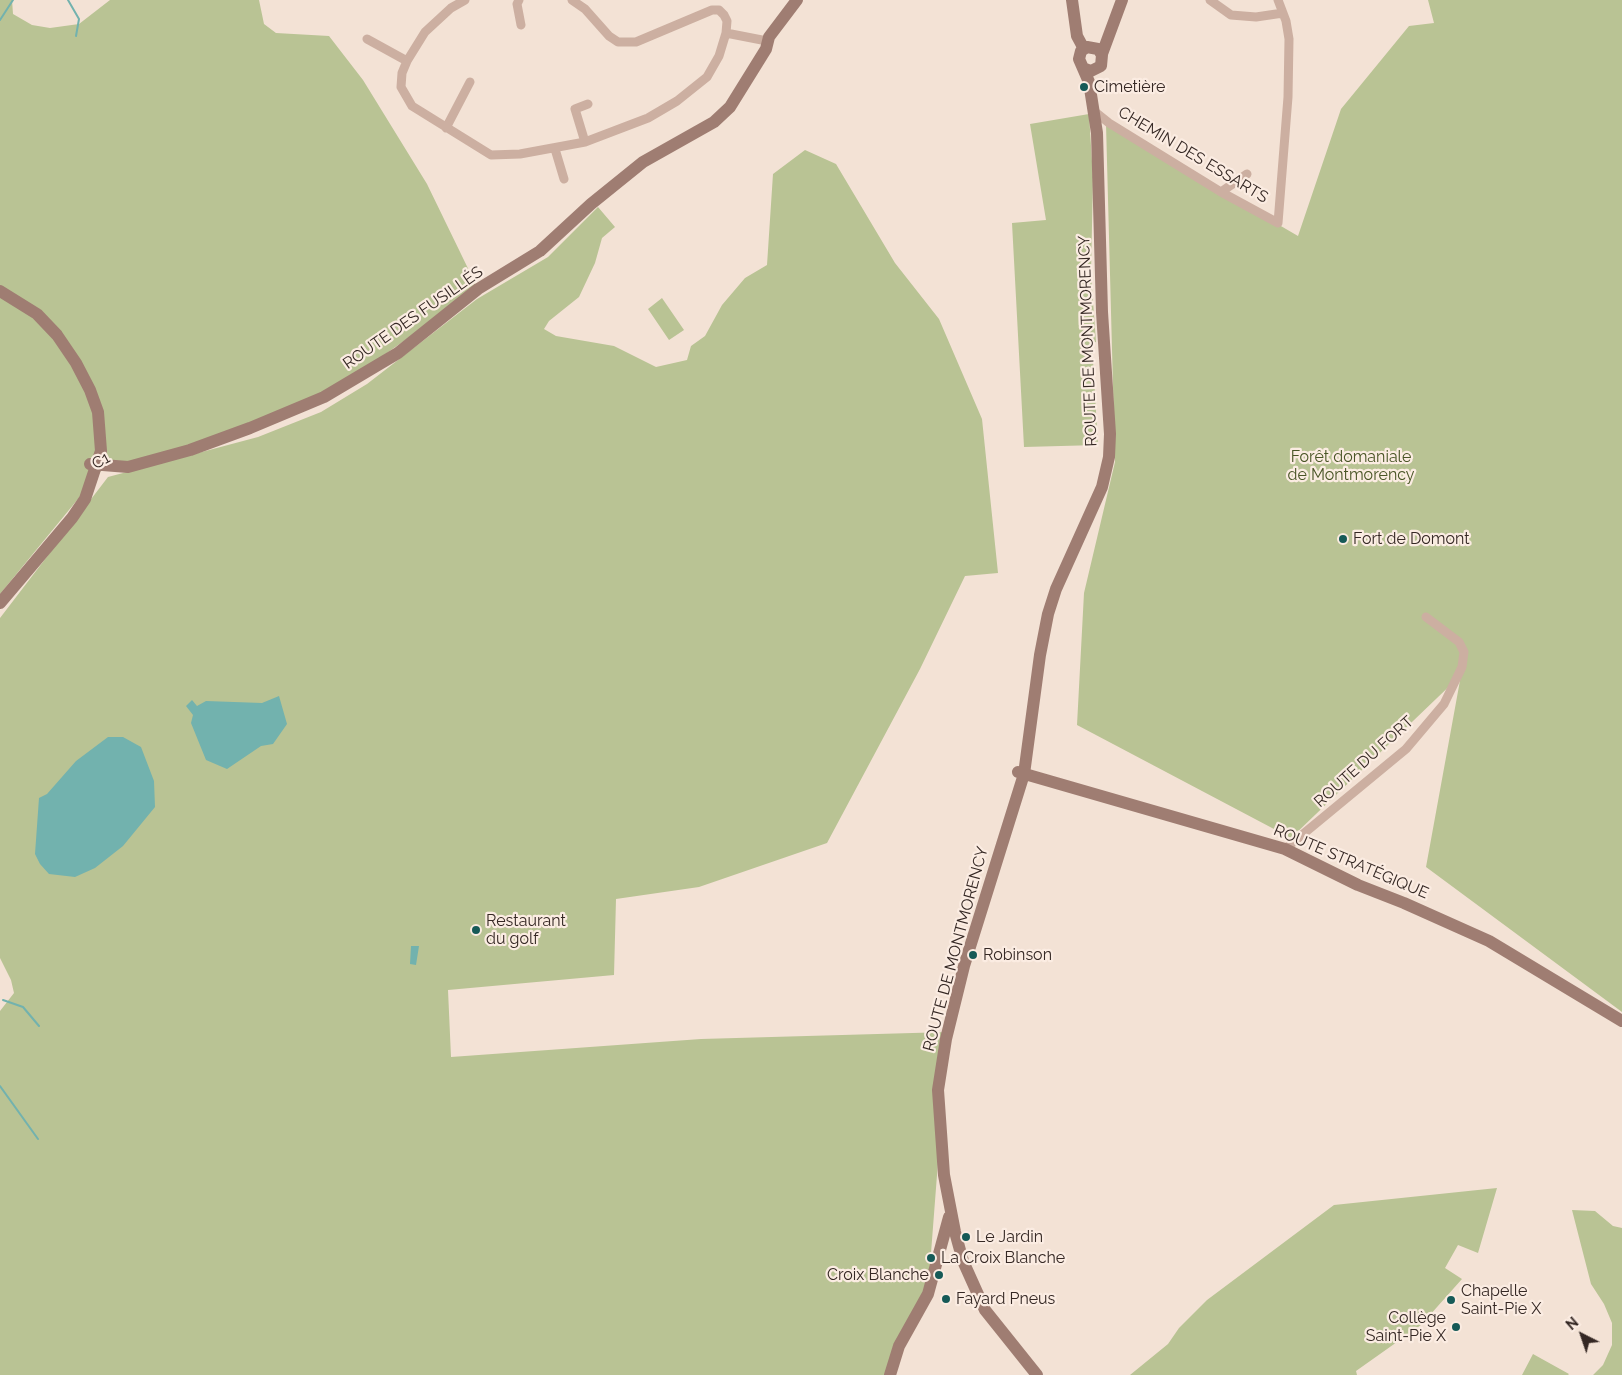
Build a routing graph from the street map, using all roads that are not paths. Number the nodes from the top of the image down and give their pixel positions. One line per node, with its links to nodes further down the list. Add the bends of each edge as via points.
1 (465, 0): 15 (street, via 425,32)
2 (519, 0): 10 (street)
3 (572, 0): 11 (street, via 618,42 636,42 712,10 719,10 724,15)
4 (796, 0): 13 (main road, ROUTE DES FUSILLÉS)
5 (1072, 0): 14 (main road, via 1077,36)
6 (1122, 0): 14 (main road, via 1107,38)
7 (1210, 0): 9 (street, via 1231,15)
8 (1278, 0): 9 (street)
9 (1283, 13): 25 (street, CHEMIN DES ESSARTS, via 1289,39 1289,62 1278,223)
10 (521, 25)
11 (726, 33): 13 (street); 21 (street, via 713,67 693,90 648,118)
12 (367, 39): 15 (street)
13 (767, 41): 28 (main road, ROUTE DES FUSILLÉS, via 766,49 730,107 714,122 643,162 540,251 478,289 405,348 324,397 190,450)
14 (1095, 54): 16 (main road, via 1091,71); 16 (main road, via 1079,58); 19 (main road, ROUTE DE MONTMORENCY)
15 (407, 61): 20 (street, via 401,87 405,96 412,106)
16 (1083, 68): 19 (main road, ROUTE DE MONTMORENCY)
17 (470, 82): 20 (street)
18 (588, 104): 21 (street, via 575,109)
19 (1097, 113): 25 (street, CHEMIN DES ESSARTS); 34 (main road, ROUTE DE MONTMORENCY, via 1109,457 1102,487 1048,614)
20 (446, 128): 22 (street, via 491,155)
21 (585, 142): 22 (street)
22 (555, 149): 24 (street)
23 (1247, 174): 25 (street)
24 (564, 178)
25 (1221, 192)
26 (0, 291): 27 (main road, via 37,314 76,363 90,390)
27 (94, 465): 28 (main road, ROUTE DES FUSILLÉS); 29 (main road, C1); 30 (main road); 31 (main road, via 74,505)
28 (128, 467): 29 (main road, C1)
29 (112, 472): 30 (main road, C1)
30 (90, 487): 31 (main road, via 72,518)
31 (40, 554): 32 (main road)
32 (0, 603)
33 (1426, 617): 35 (street, ROUTE DU FORT, via 1459,642 1464,652 1462,667 1444,704 1406,749)
34 (1021, 773): 35 (main road, ROUTE STRATÉGIQUE); 37 (main road, ROUTE DE MONTMORENCY, via 962,974 940,1068 938,1110)
35 (1285, 849): 36 (main road, ROUTE STRATÉGIQUE, via 1358,885 1489,941)
36 (1622, 1021)
37 (949, 1200): 38 (main road, via 948,1224); 39 (main road)
38 (942, 1243): 39 (main road, via 950,1238); 40 (main road)
39 (958, 1245): 40 (main road, via 945,1251); 42 (main road, via 985,1310)
40 (935, 1272): 41 (main road, via 925,1301 899,1346)
41 (890, 1375)
42 (1036, 1375)

